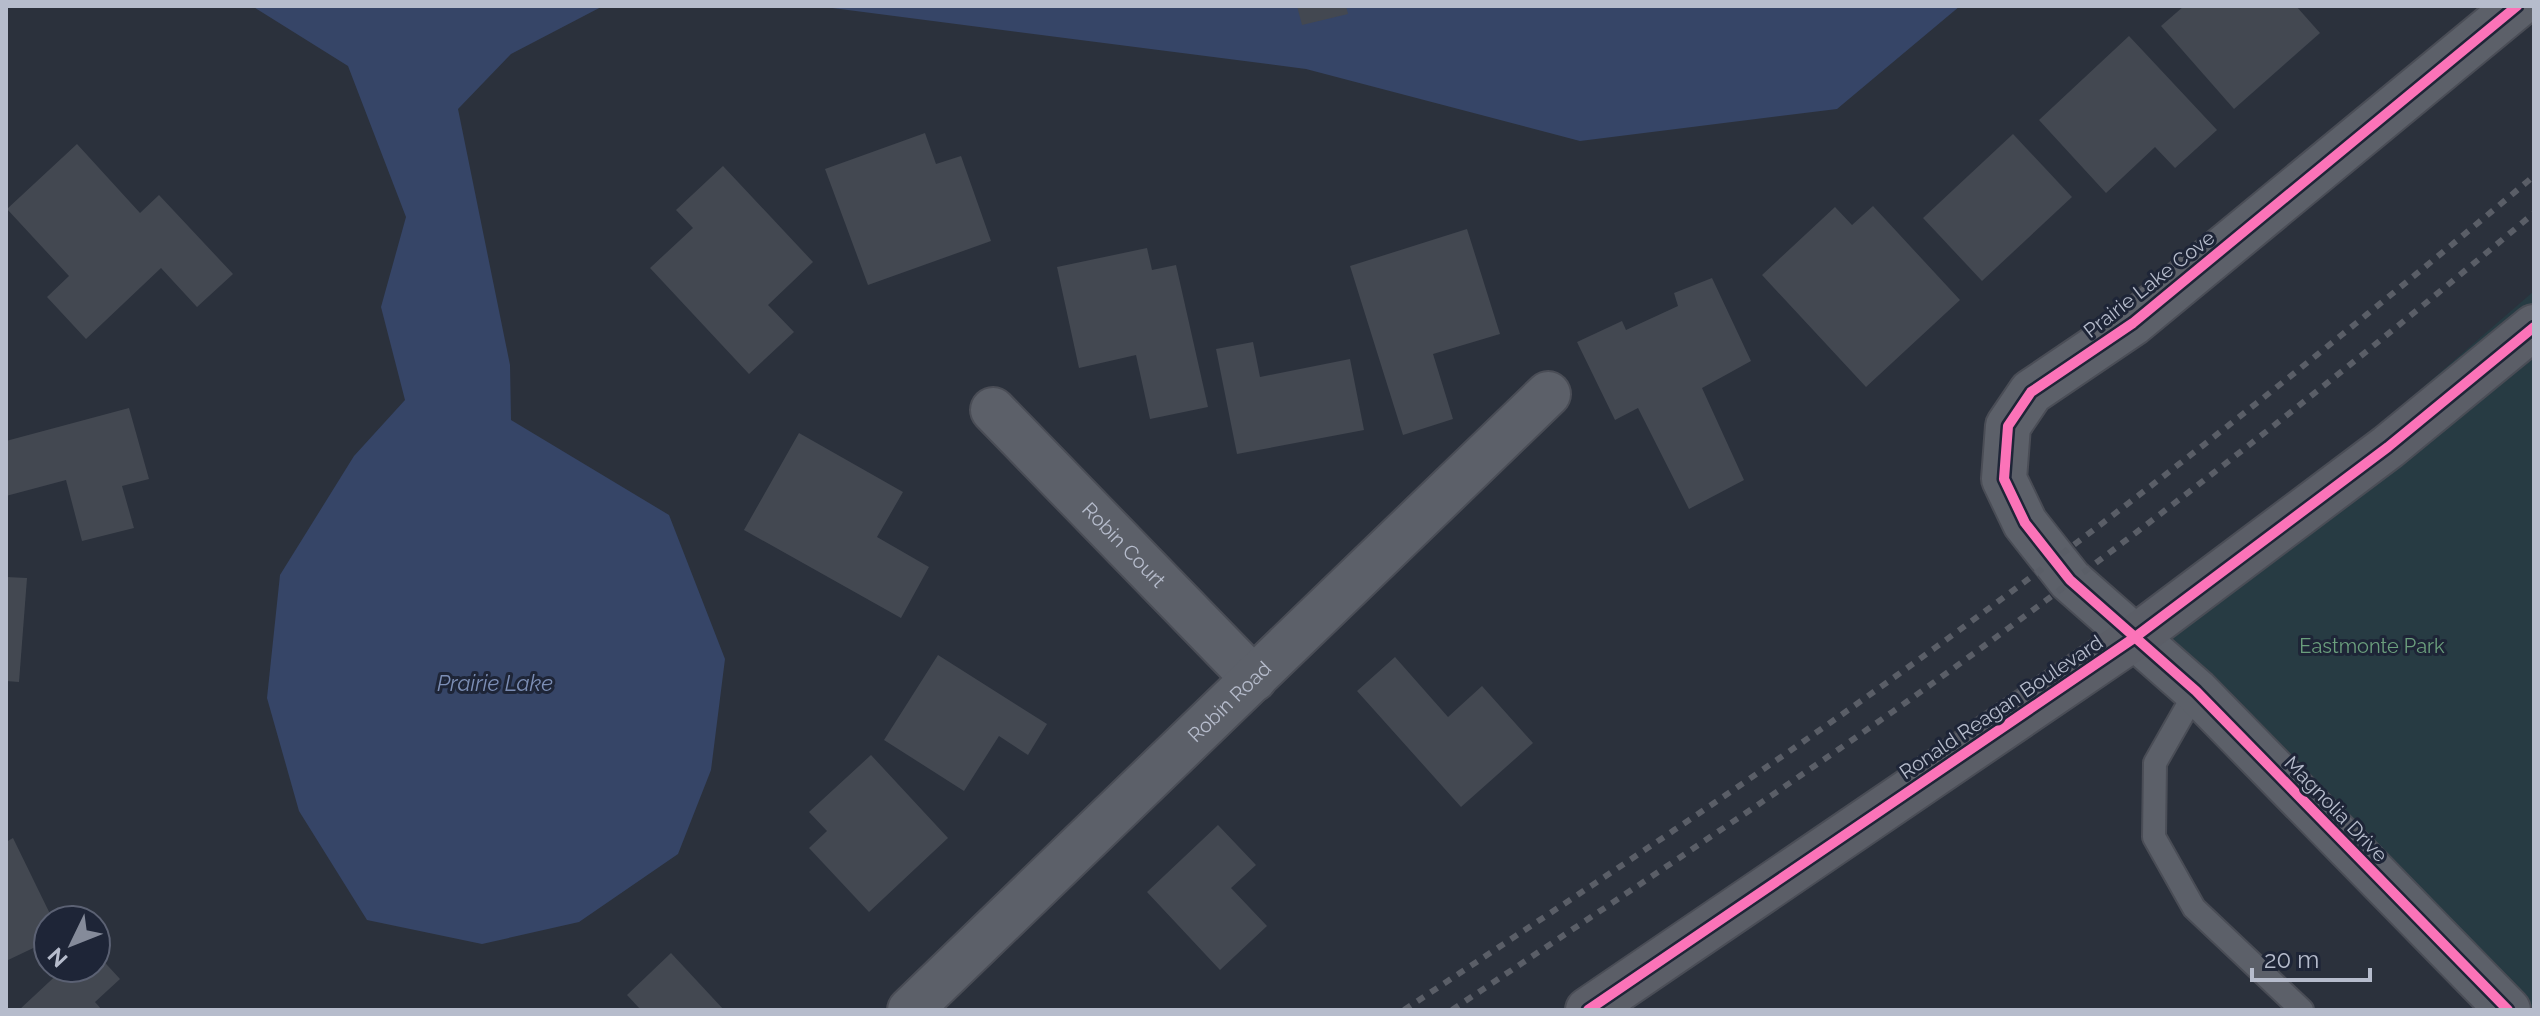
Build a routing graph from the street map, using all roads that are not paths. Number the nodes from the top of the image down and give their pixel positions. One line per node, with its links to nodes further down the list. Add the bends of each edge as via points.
1 (2517, 6): 5 (street, Prairie Lake Cove, via 2133,323 2031,392 2008,426 2004,479 2025,523 2070,580)
2 (2534, 327): 5 (street, Ronald Reagan Boulevard, via 2388,447)
3 (1548, 394): 6 (street, Robin Road)
4 (993, 410): 6 (street, Robin Court)
5 (2134, 638): 7 (street, Magnolia Drive); 9 (street, Ronald Reagan Boulevard)
6 (1254, 679): 8 (street, Robin Road)
7 (2196, 691): 10 (lane, via 2155,763 2154,837 2194,908); 11 (street, Magnolia Drive)
8 (910, 1010)
9 (1588, 1010)
10 (2302, 1010)
11 (2508, 1010)

